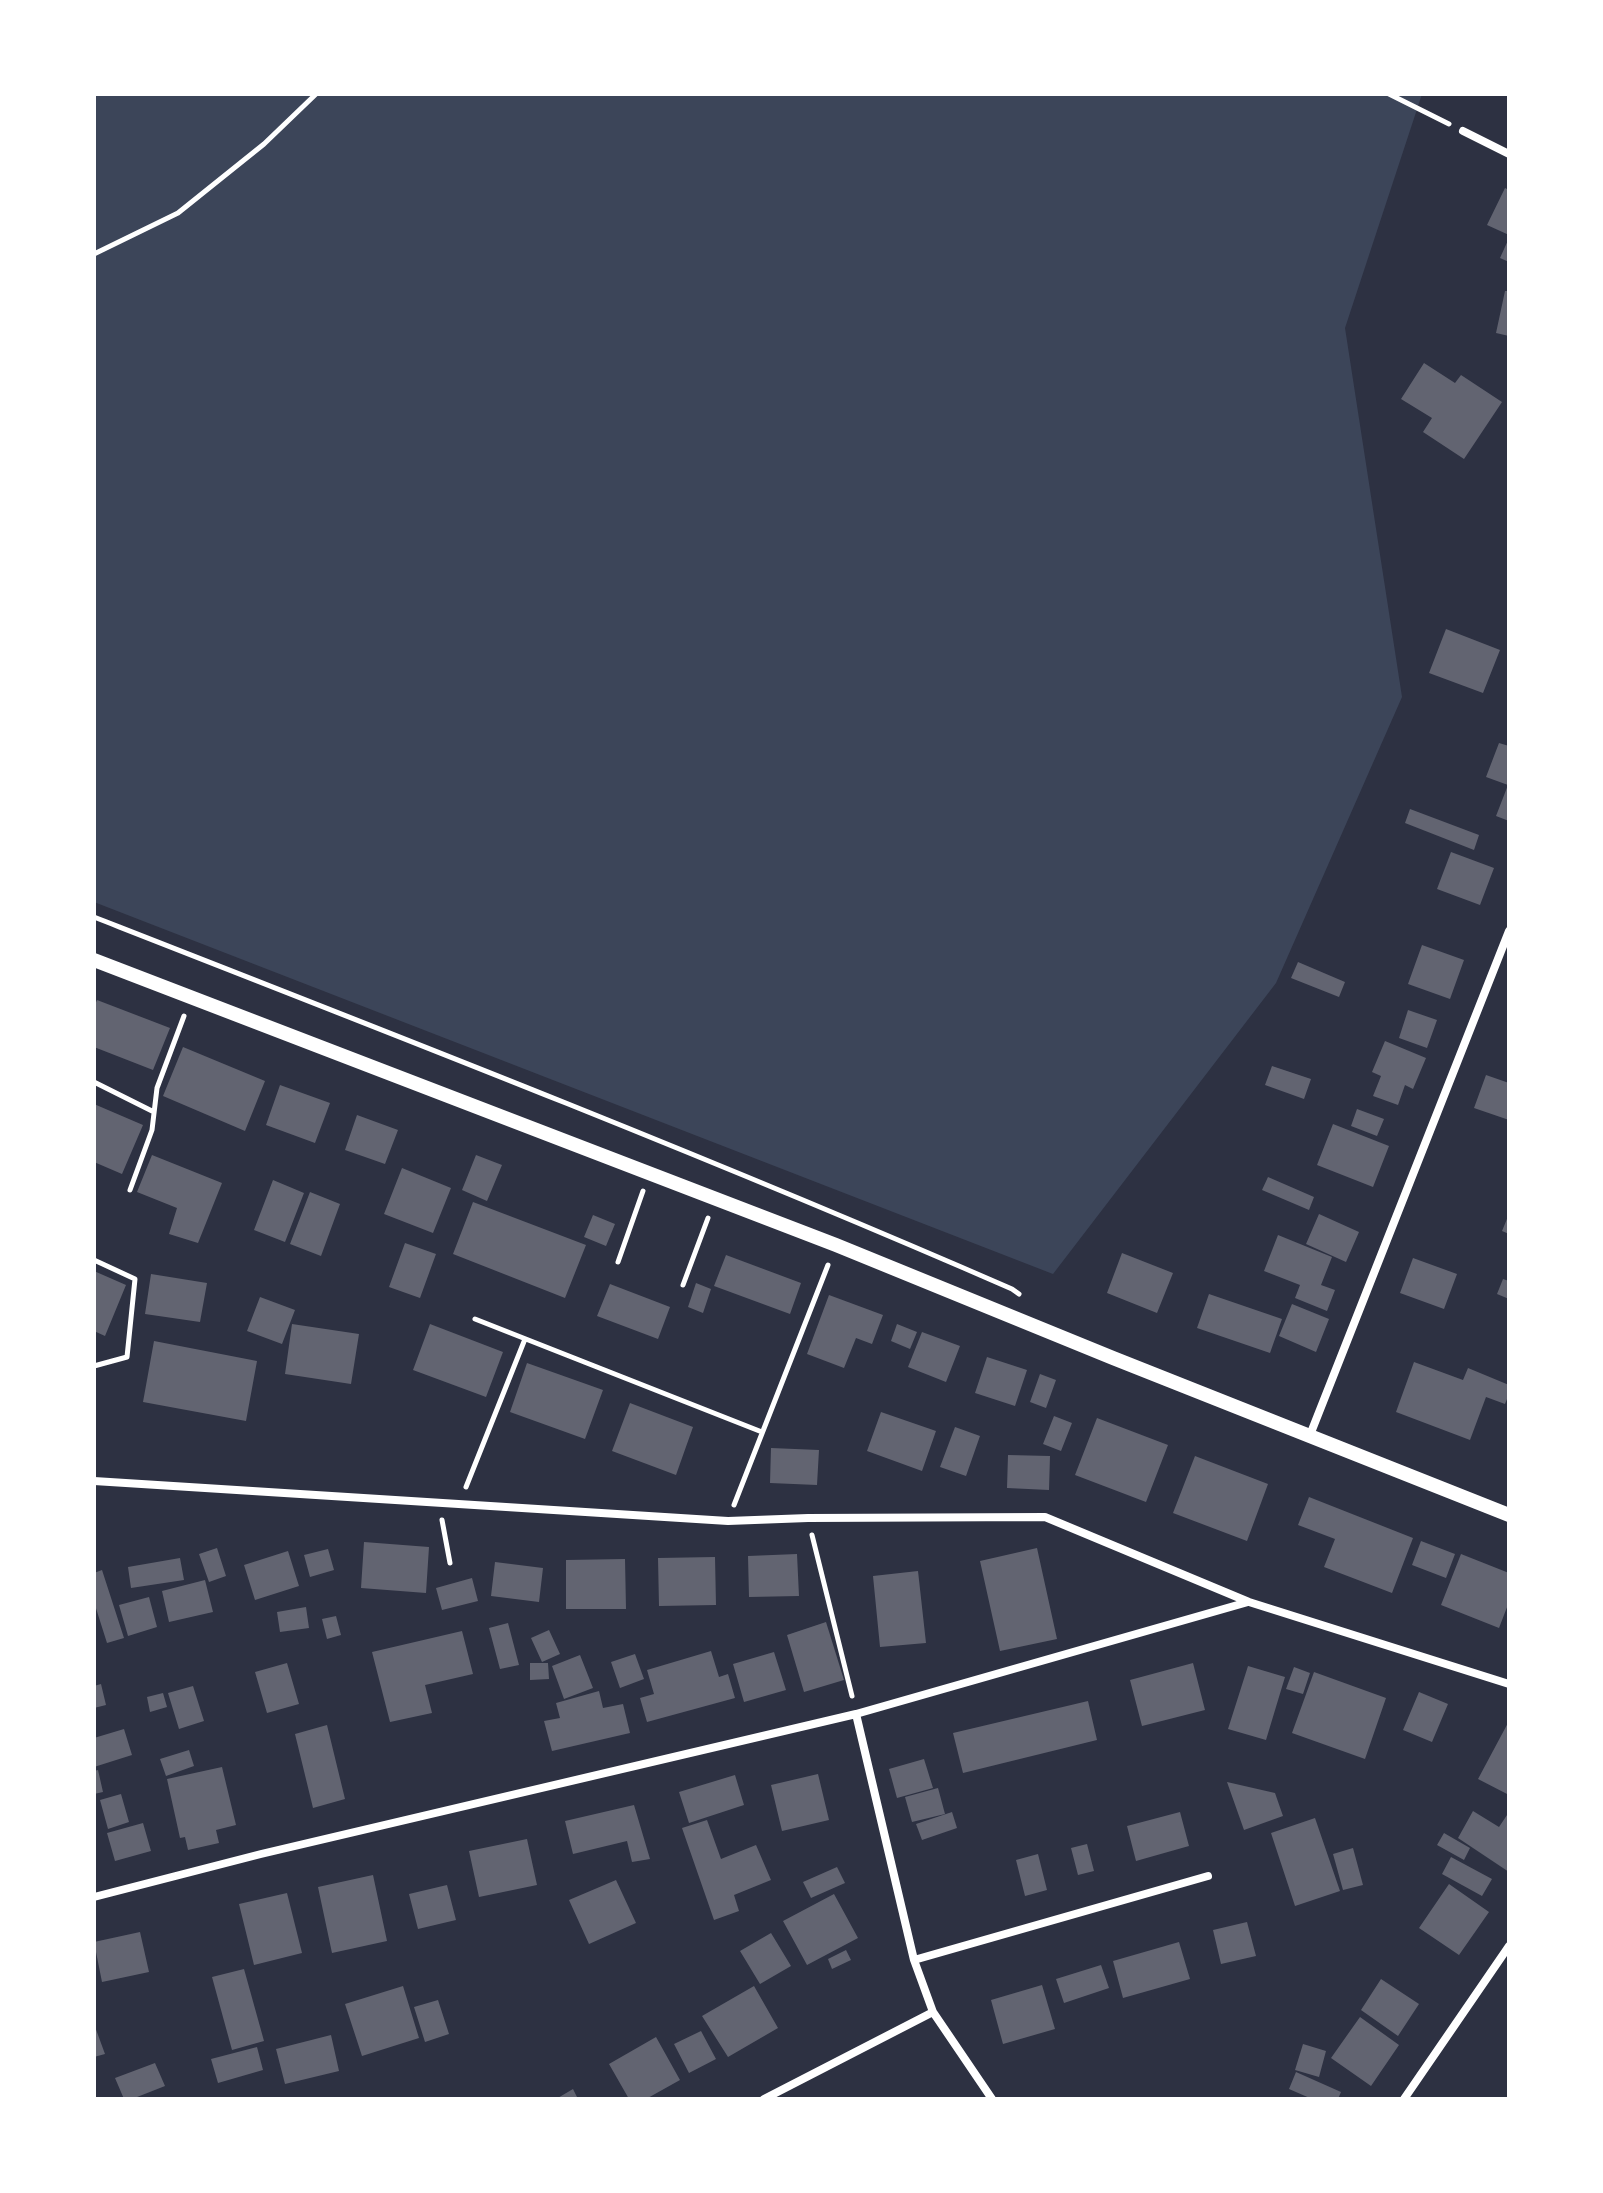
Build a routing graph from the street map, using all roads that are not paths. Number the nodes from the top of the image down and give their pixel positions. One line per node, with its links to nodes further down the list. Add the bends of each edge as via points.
1 (1463, 131): 2 (street)
2 (1509, 154)
3 (1509, 931): 5 (street)
4 (94, 960): 5 (street, via 836,1245)
5 (1310, 1435): 7 (street)
6 (94, 1481): 8 (street, via 728,1521 1045,1517)
7 (1509, 1515)
8 (1249, 1602): 9 (street); 10 (street)
9 (1509, 1684)
10 (856, 1714): 12 (street); 14 (street)
11 (1208, 1876): 14 (street)
12 (94, 1897)
13 (1509, 1946): 18 (street)
14 (914, 1960): 15 (street)
15 (933, 2012): 16 (street); 17 (street)
16 (764, 2099)
17 (992, 2099)
18 (1404, 2099)

